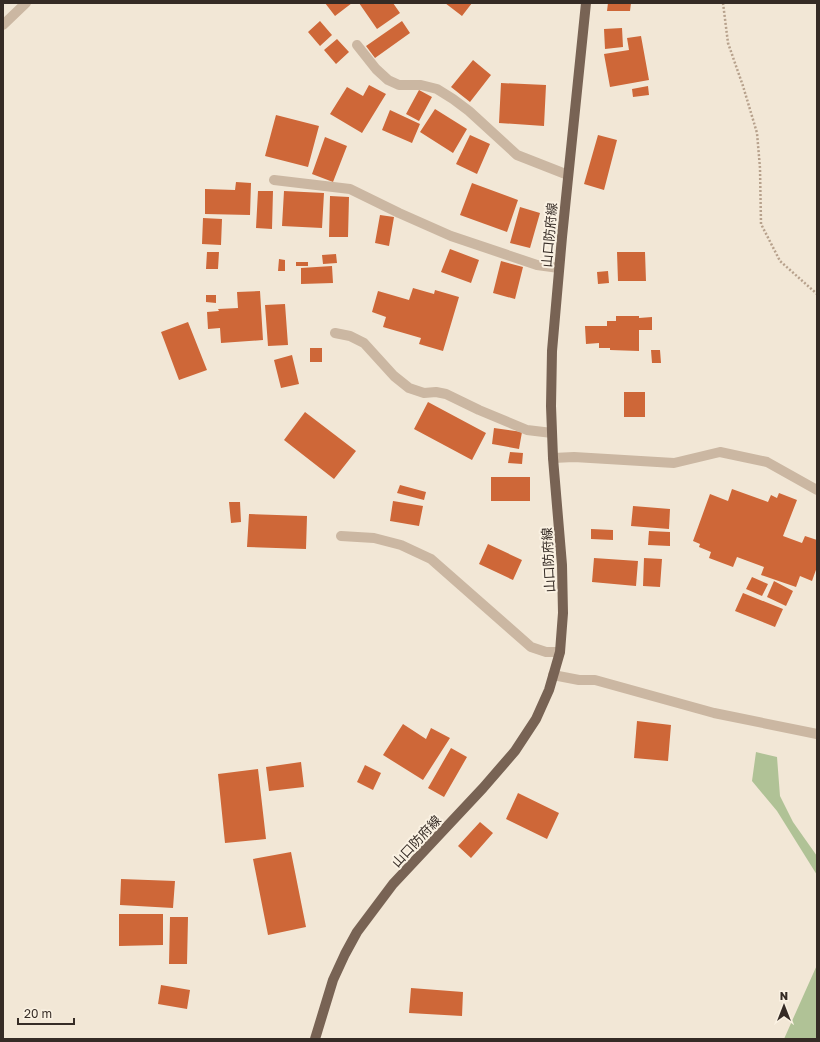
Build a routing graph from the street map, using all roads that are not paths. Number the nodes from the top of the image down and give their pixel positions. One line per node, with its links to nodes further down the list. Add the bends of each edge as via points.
1 (26, 3): 3 (street)
2 (586, 3): 5 (main road, 山口防府線)
3 (3, 25)
4 (356, 45): 5 (street, via 388,80 399,85 422,85 437,89 469,111 516,155)
5 (568, 175): 7 (main road, 山口防府線)
6 (274, 180): 7 (street, via 350,188 451,236 537,265)
7 (559, 268): 9 (main road, 山口防府線, via 552,351)
8 (335, 333): 9 (street, via 350,336 364,343 394,376 409,388 424,393 446,394 527,430)
9 (552, 433): 10 (main road, 山口防府線)
10 (553, 458): 11 (street, via 674,463 720,452 767,462); 13 (main road, 山口防府線, via 562,565 563,613)
11 (817, 490)
12 (342, 536): 13 (street, via 374,538 401,545 431,559 531,647 546,652)
13 (560, 652): 14 (main road, 山口防府線)
14 (553, 675): 15 (street, via 595,680 714,713); 16 (main road, 山口防府線, via 536,719 515,751 393,884 357,932 334,980)
15 (817, 734)
16 (315, 1039)

